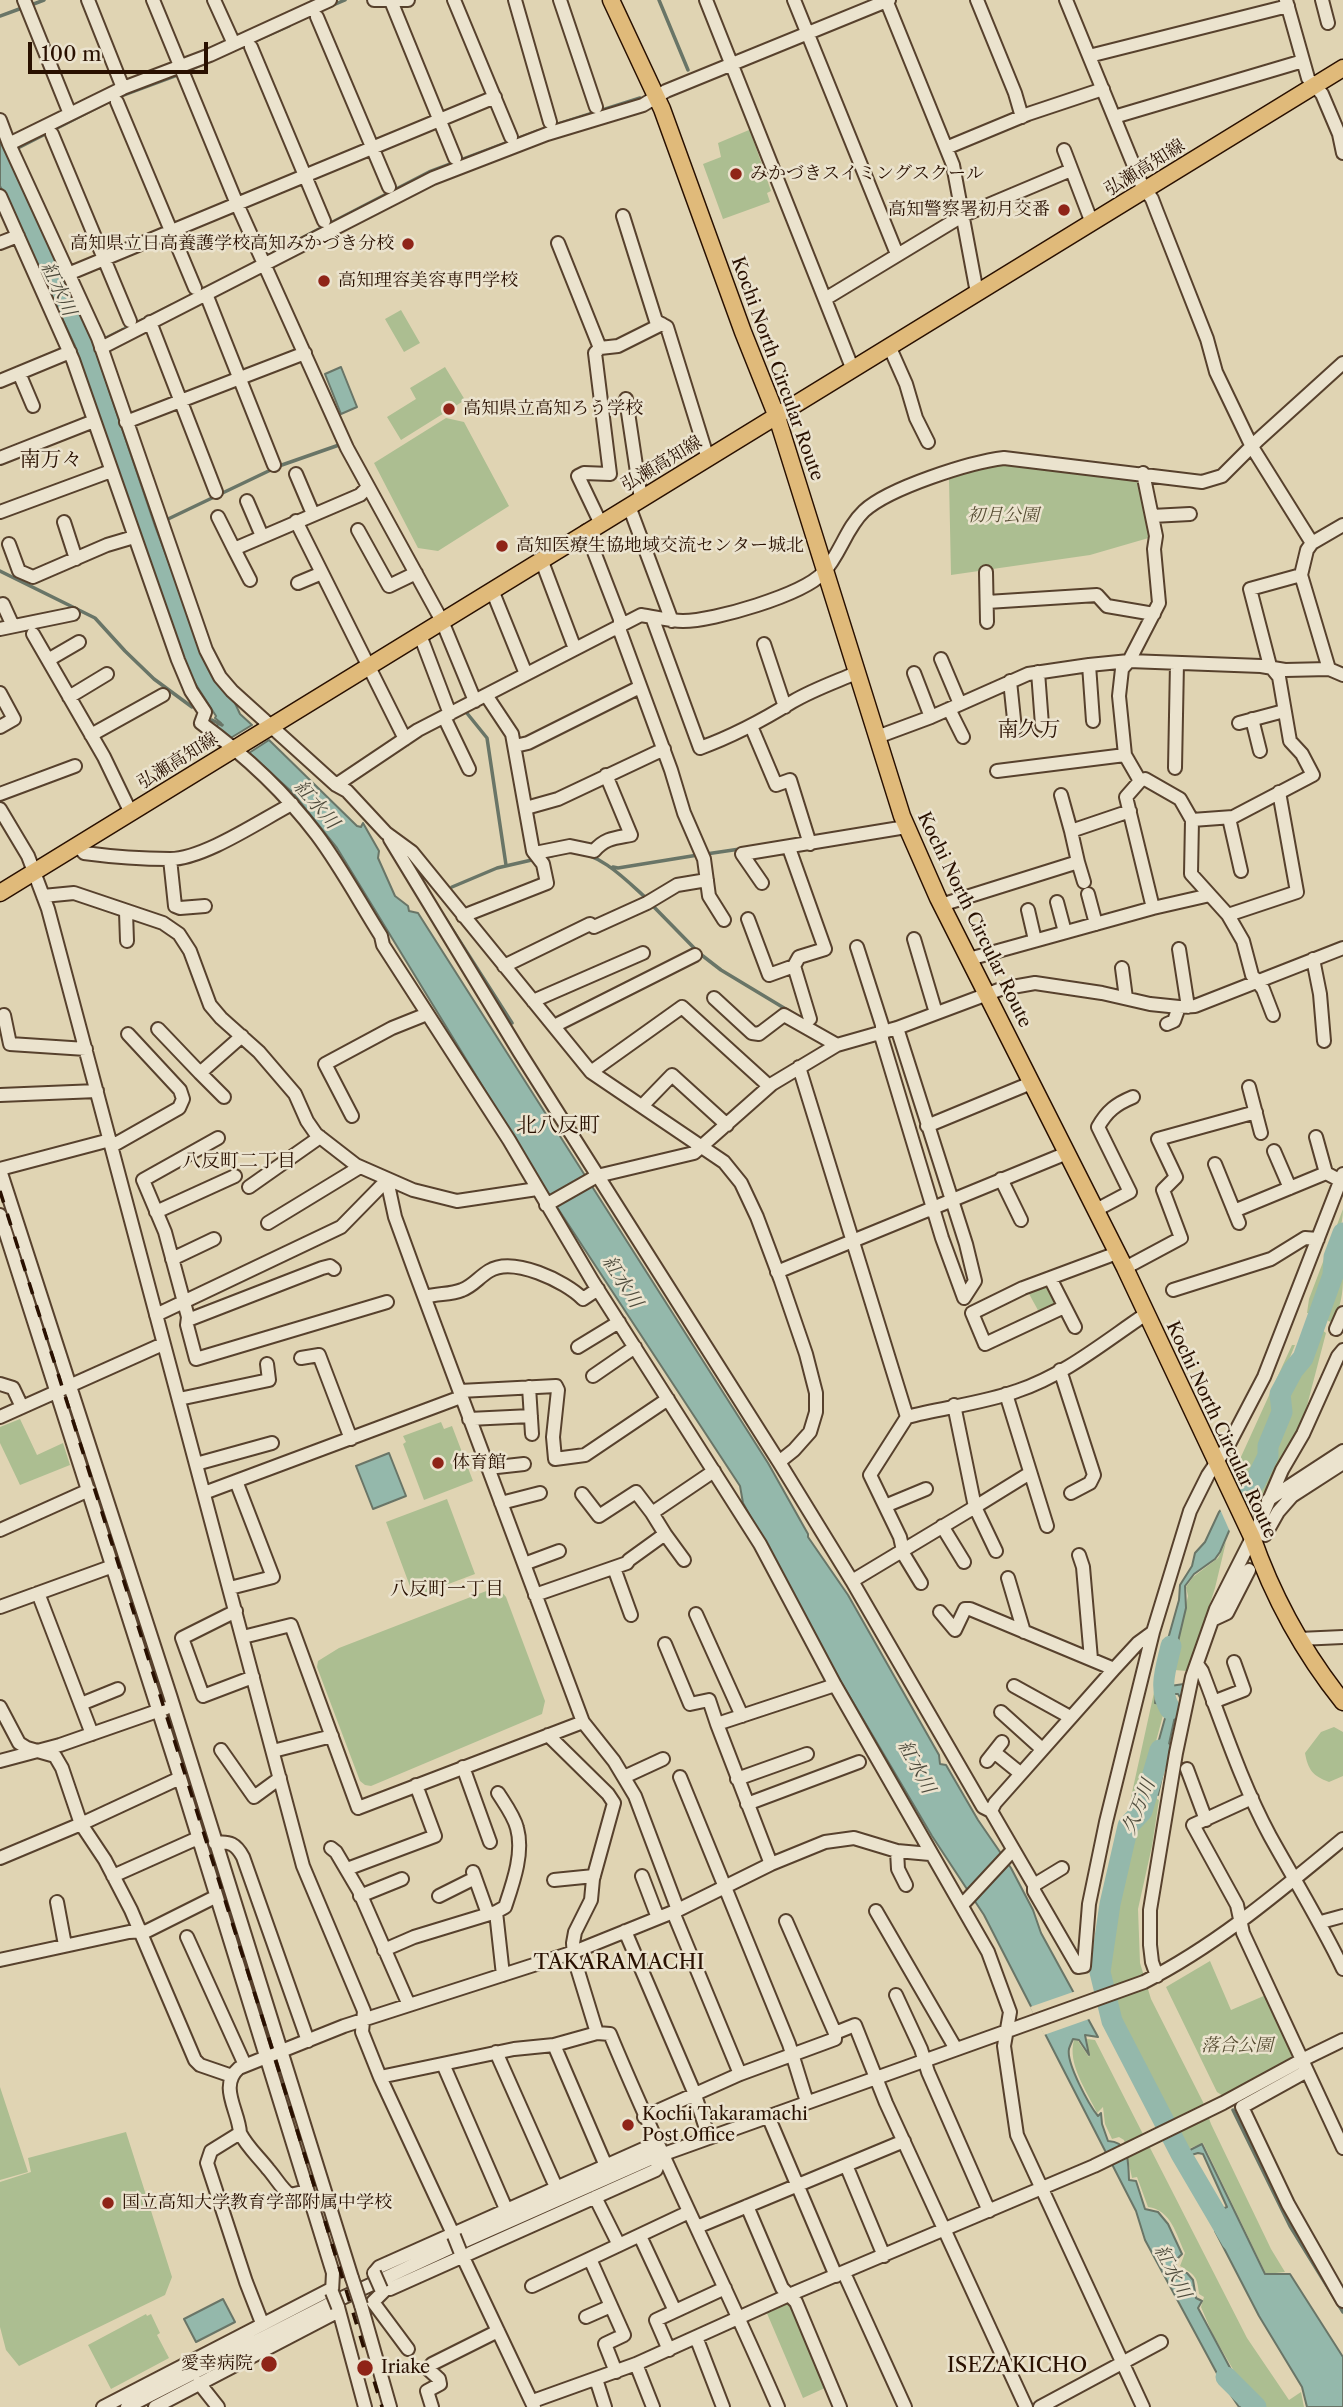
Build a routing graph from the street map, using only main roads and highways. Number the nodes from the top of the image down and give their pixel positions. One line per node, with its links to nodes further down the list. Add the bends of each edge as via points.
1 (611, 0): 3 (main road, Kochi North Circular Route, via 656,97)
2 (1343, 68): 3 (main road, 弘瀬高知線)
3 (777, 417): 4 (main road, 弘瀬高知線); 5 (main road, Kochi North Circular Route, via 906,827 1254,1533 1262,1566 1298,1639)
4 (0, 893)
5 (1343, 1702)

